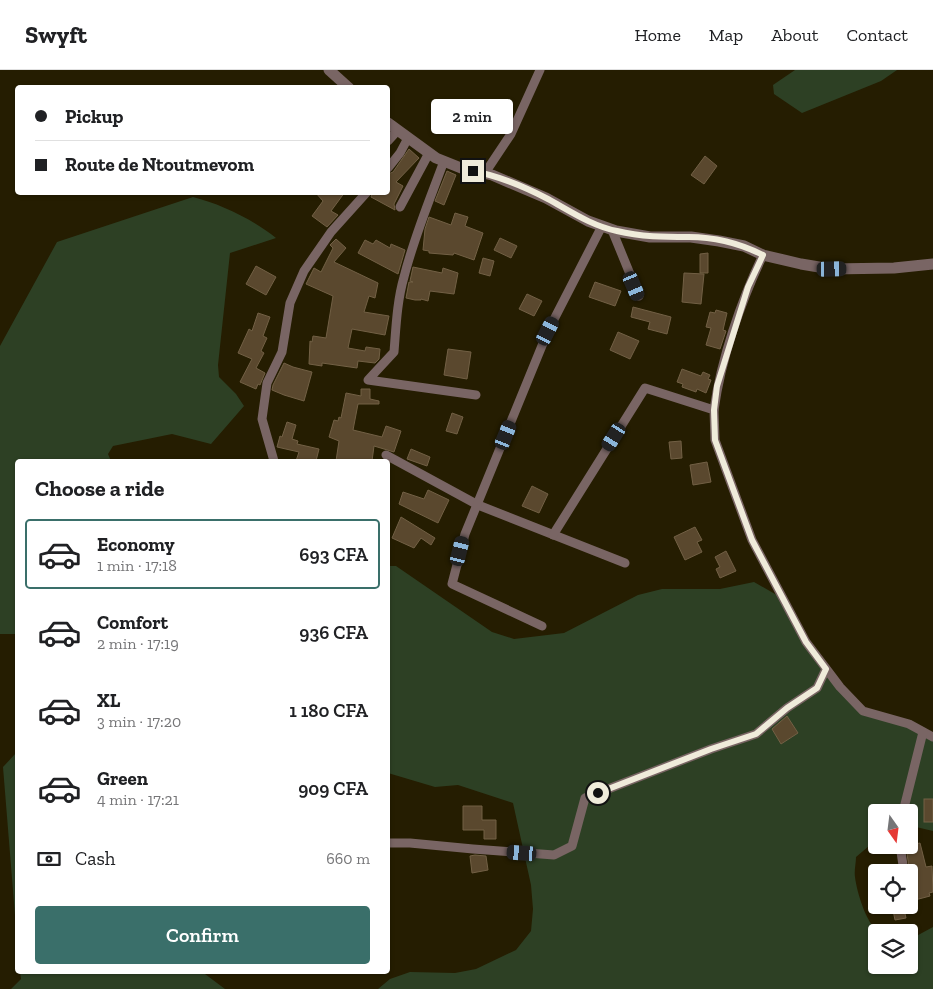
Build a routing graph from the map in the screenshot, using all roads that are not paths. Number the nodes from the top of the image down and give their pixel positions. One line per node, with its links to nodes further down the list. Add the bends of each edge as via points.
1 (329, 70): 3 (street)
2 (540, 70): 11 (street, via 511,134)
3 (345, 85)
4 (390, 124): 5 (street)
5 (398, 130): 6 (street); 7 (street)
6 (390, 138)
7 (408, 138): 8 (street); 10 (street)
8 (429, 153): 9 (street); 13 (street)
9 (444, 161): 11 (street); 18 (street, via 403,278 394,352 368,380)
10 (390, 166)
11 (485, 173): 14 (street)
12 (364, 195): 21 (street, via 331,232 304,271 290,303 282,352 268,383 262,419)
13 (400, 208)
14 (607, 228): 15 (street, via 650,237 719,241 744,246); 17 (street); 22 (street, via 548,331)
15 (763, 255): 16 (street, via 832,269); 19 (street, via 748,287 725,358)
16 (933, 264)
17 (639, 296)
18 (476, 395)
19 (714, 410): 23 (street, via 644,388); 26 (street, via 715,440 752,540 806,642)
20 (386, 455): 22 (street)
21 (273, 459)
22 (478, 505): 23 (street); 25 (street, via 464,534 452,584)
23 (553, 535): 24 (street)
24 (624, 563)
25 (542, 626)
26 (826, 669): 27 (street, via 863,711 909,724); 30 (street, via 817,688 756,734 585,798 572,846 554,855)
27 (923, 732): 28 (street); 29 (street)
28 (933, 737)
29 (905, 804)
30 (390, 843)

